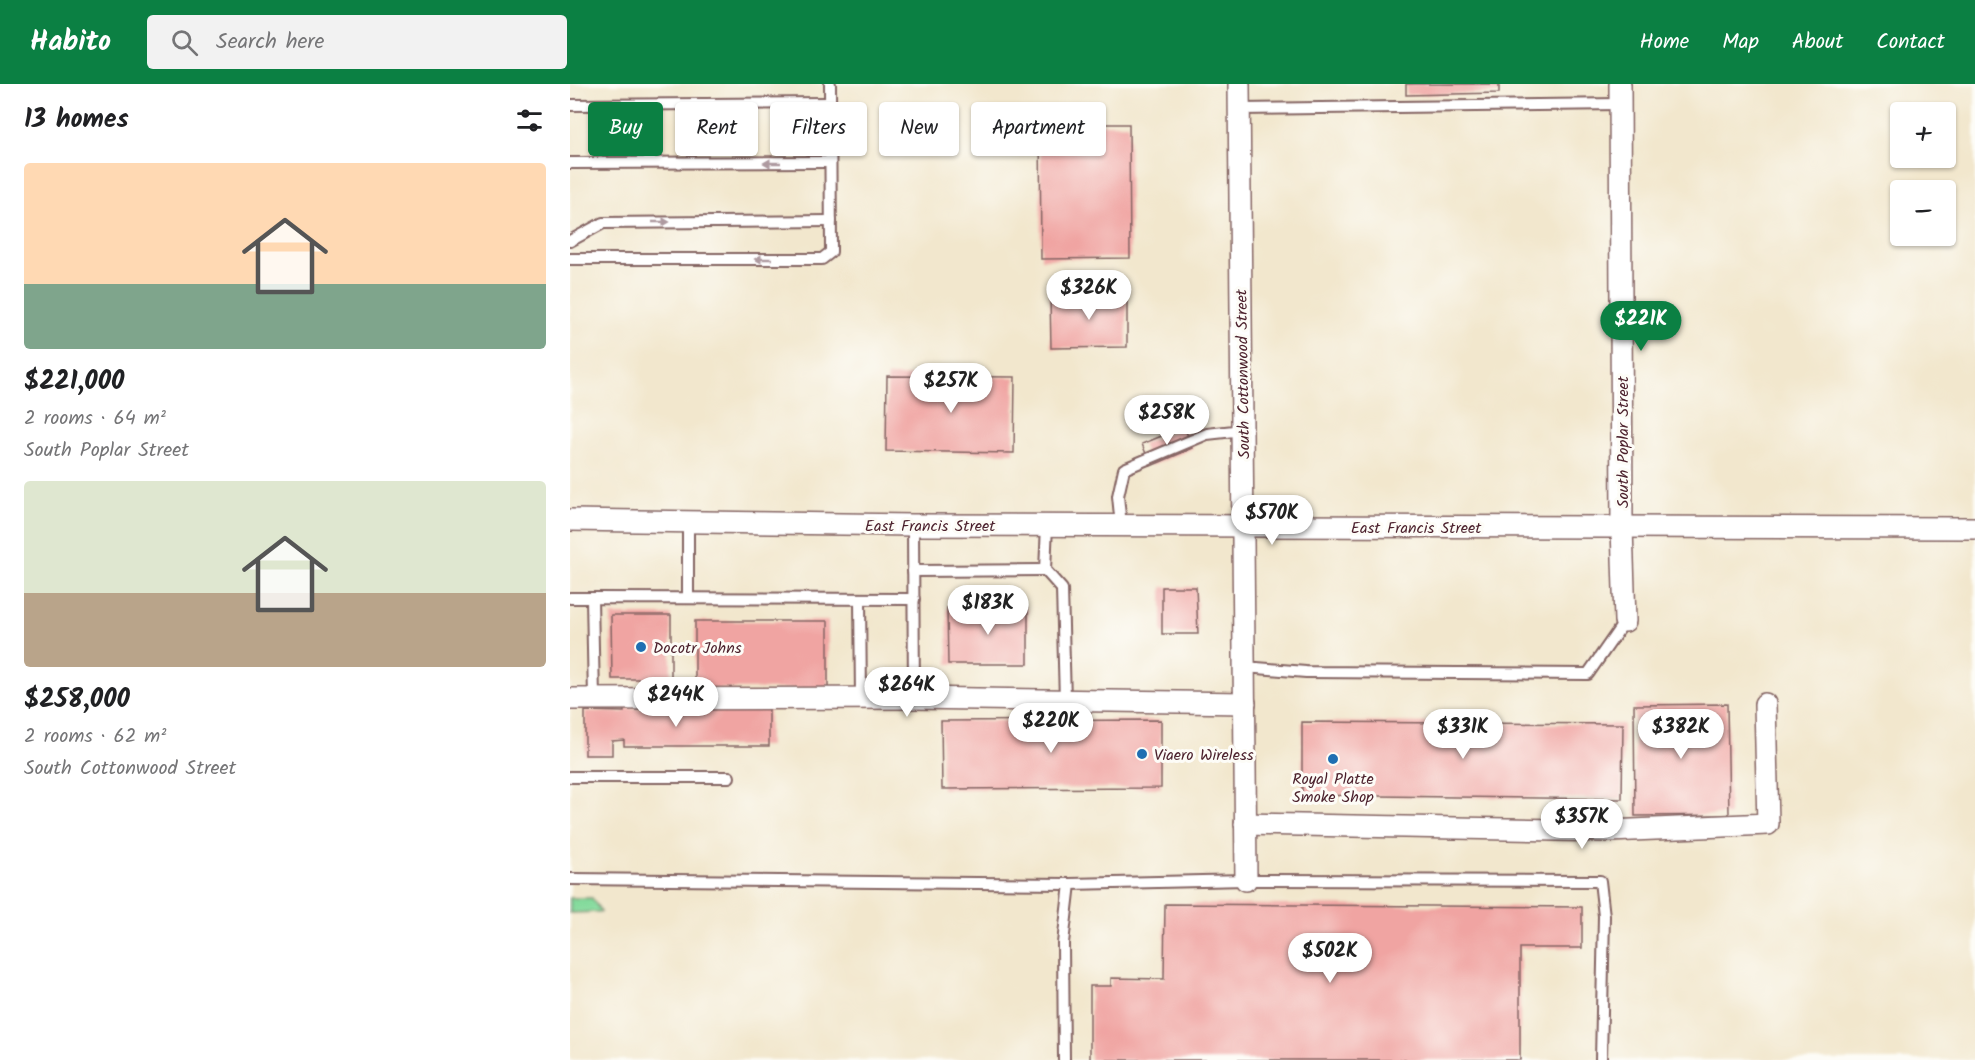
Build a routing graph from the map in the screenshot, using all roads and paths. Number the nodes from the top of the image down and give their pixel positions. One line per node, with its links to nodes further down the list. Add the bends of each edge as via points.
1 (830, 84): 4 (lane)
2 (1239, 84): 7 (street, South Cottonwood Street)
3 (1620, 94): 7 (lane); 21 (street, South Poplar Street)
4 (830, 102)
5 (770, 103): 6 (lane)
6 (570, 105)
7 (1240, 109): 14 (street, South Cottonwood Street)
8 (830, 156): 9 (lane)
9 (830, 162): 10 (lane, one-way to 10); 11 (lane)
10 (570, 164)
11 (831, 221): 12 (lane, one-way to 11, via 603,223); 13 (lane, one-way to 13, via 831,252 822,259)
12 (570, 241)
13 (570, 259)
14 (1242, 430): 19 (lane, via 1207,434 1124,469 1119,496); 20 (street, South Cottonwood Street)
15 (570, 520): 16 (street, East Francis Street)
16 (688, 522): 17 (street, East Francis Street); 27 (lane)
17 (913, 525): 18 (street, East Francis Street); 24 (lane)
18 (1047, 525): 19 (street, East Francis Street); 23 (lane)
19 (1121, 526): 20 (street, East Francis Street)
20 (1243, 526): 21 (street, East Francis Street); 31 (street, South Cottonwood Street)
21 (1622, 527): 22 (street, East Francis Street); 30 (street, South Poplar Street)
22 (1975, 528)
23 (1045, 570): 24 (lane); 36 (lane, via 1062,589)
24 (913, 571): 29 (lane)
25 (570, 598): 26 (lane)
26 (592, 598): 27 (lane); 35 (lane)
27 (688, 598): 28 (lane)
28 (860, 599): 29 (lane); 32 (lane)
29 (914, 599): 33 (lane)
30 (1625, 621): 31 (lane, via 1588,674 1306,672)
31 (1244, 667): 37 (street, South Cottonwood Street)
32 (861, 698): 33 (street); 35 (street)
33 (914, 698): 36 (street)
34 (570, 699): 35 (street)
35 (594, 699)
36 (1065, 700): 37 (street)
37 (1245, 703): 41 (street, South Cottonwood Street)
38 (1765, 704): 41 (street, via 1768,824 1610,831)
39 (570, 777): 40 (lane)
40 (729, 777)
41 (1245, 824): 43 (street, South Cottonwood Street)
42 (570, 879): 44 (lane)
43 (1246, 880): 44 (lane); 46 (lane, via 1600,881 1604,916)
44 (1070, 884): 45 (lane, via 1063,943)
45 (1064, 1060)
46 (1601, 1060)

